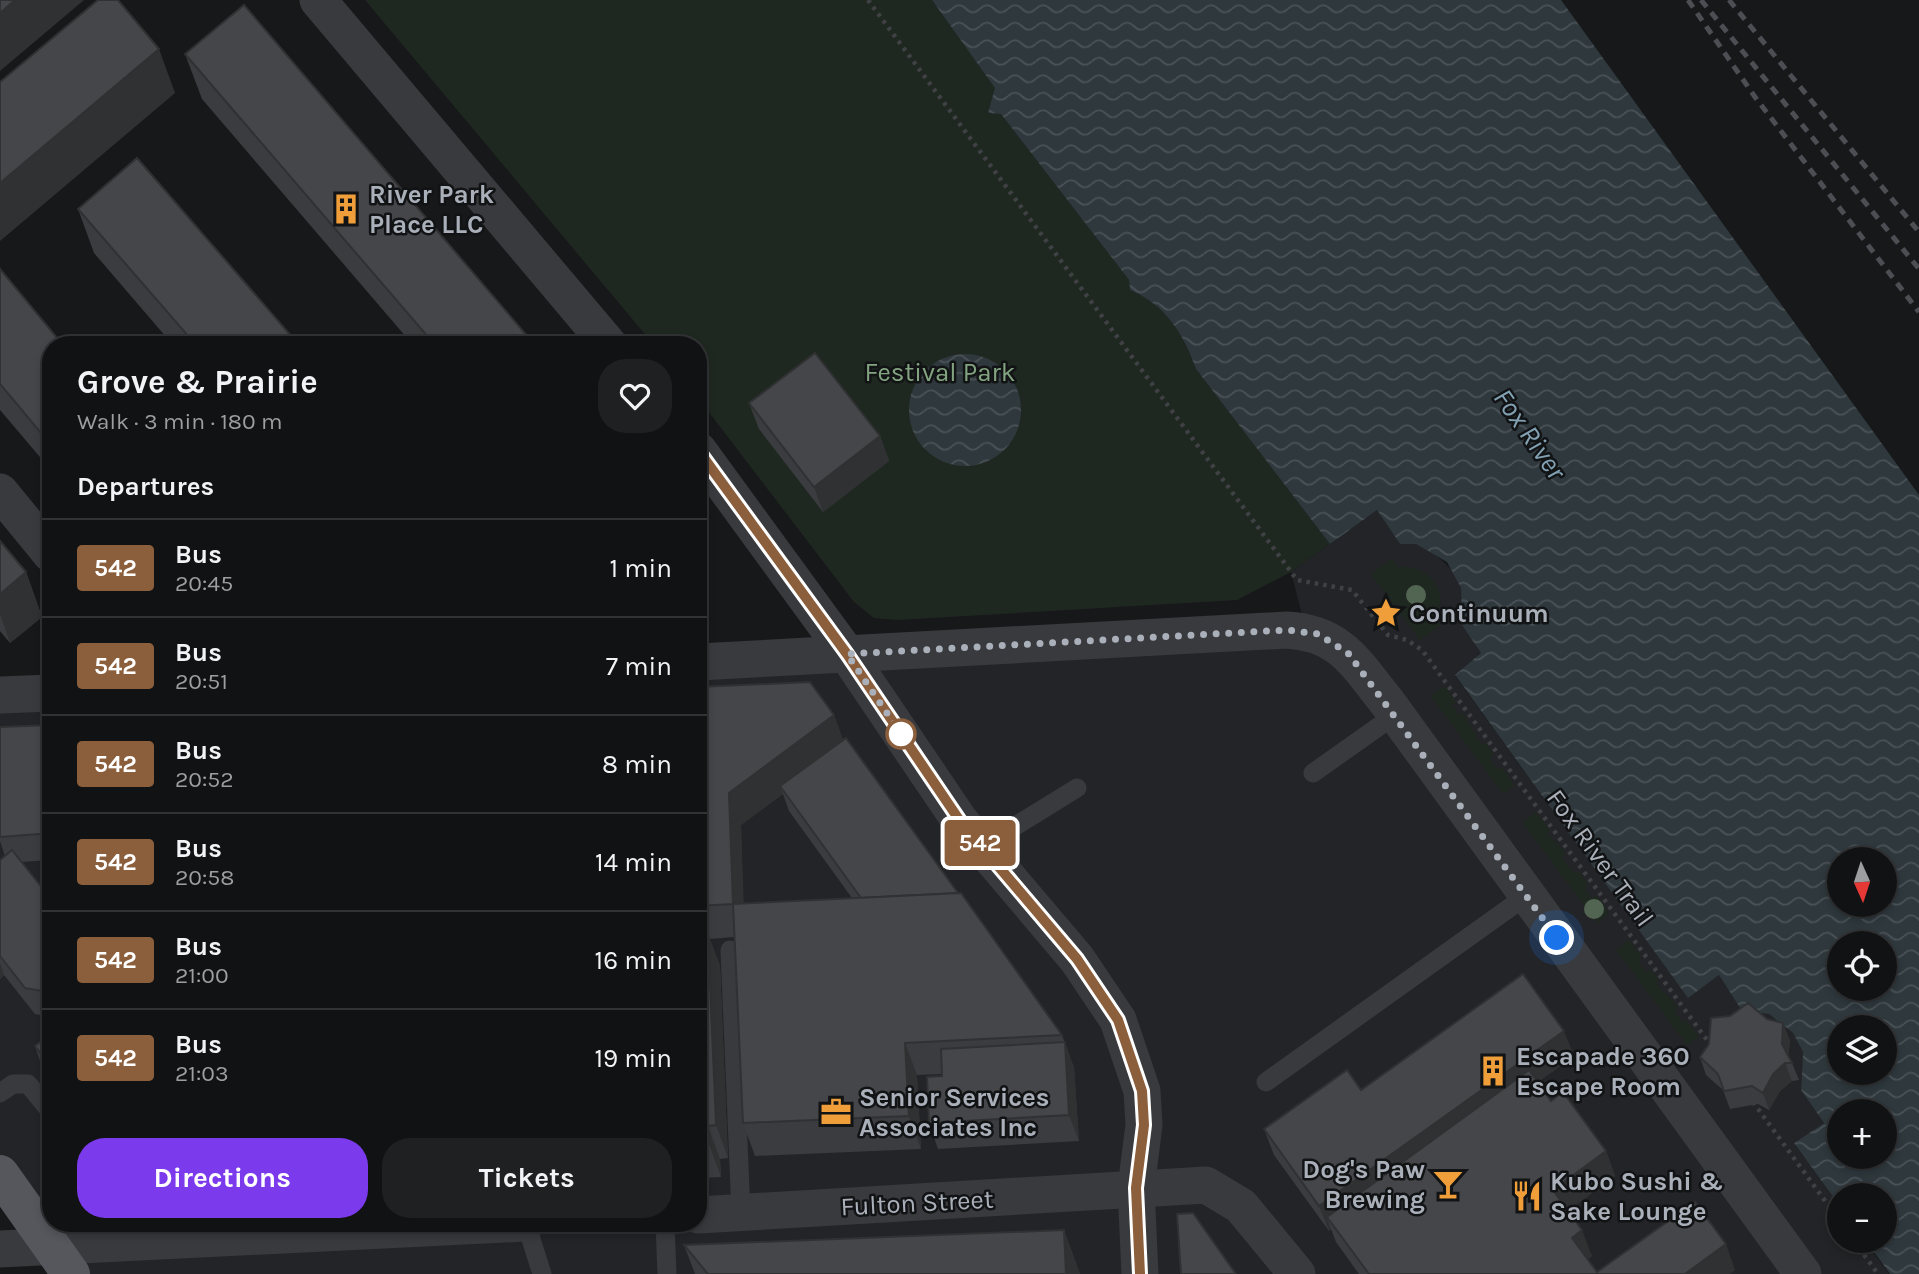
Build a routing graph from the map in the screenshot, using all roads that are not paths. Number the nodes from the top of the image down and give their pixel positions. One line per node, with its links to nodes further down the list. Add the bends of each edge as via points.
1 (318, 0): 2 (street)
2 (601, 336)
3 (707, 462): 6 (street)
4 (0, 492): 5 (street)
5 (42, 543)
6 (847, 654): 7 (street); 10 (street, via 1306,631 1348,653); 13 (street, via 960,821)
7 (707, 662)
8 (42, 693): 9 (street)
9 (0, 695)
10 (1395, 715): 11 (lane); 14 (street)
11 (1313, 773)
12 (1077, 788): 13 (lane)
13 (983, 846): 20 (street, via 1077,959 1118,1020 1142,1091 1144,1125)
14 (1526, 896): 16 (lane); 33 (street)
15 (730, 950): 21 (lane)
16 (1266, 1082)
17 (0, 1093): 18 (lane, via 13,1084 28,1084)
18 (42, 1101)
19 (0, 1174): 28 (main road)
20 (1136, 1188): 21 (street, Fulton Street); 31 (street); 32 (street, Fulton Street, via 1206,1185 1241,1206)
21 (741, 1213): 22 (street, Fulton Street)
22 (707, 1214)
23 (179, 1232): 26 (street)
24 (529, 1232): 29 (lane)
25 (665, 1232): 30 (lane)
26 (116, 1233): 28 (street)
27 (0, 1249): 28 (street)
28 (61, 1261)
29 (542, 1274)
30 (667, 1274)
31 (1140, 1274)
32 (1297, 1274)
33 (1803, 1274)

